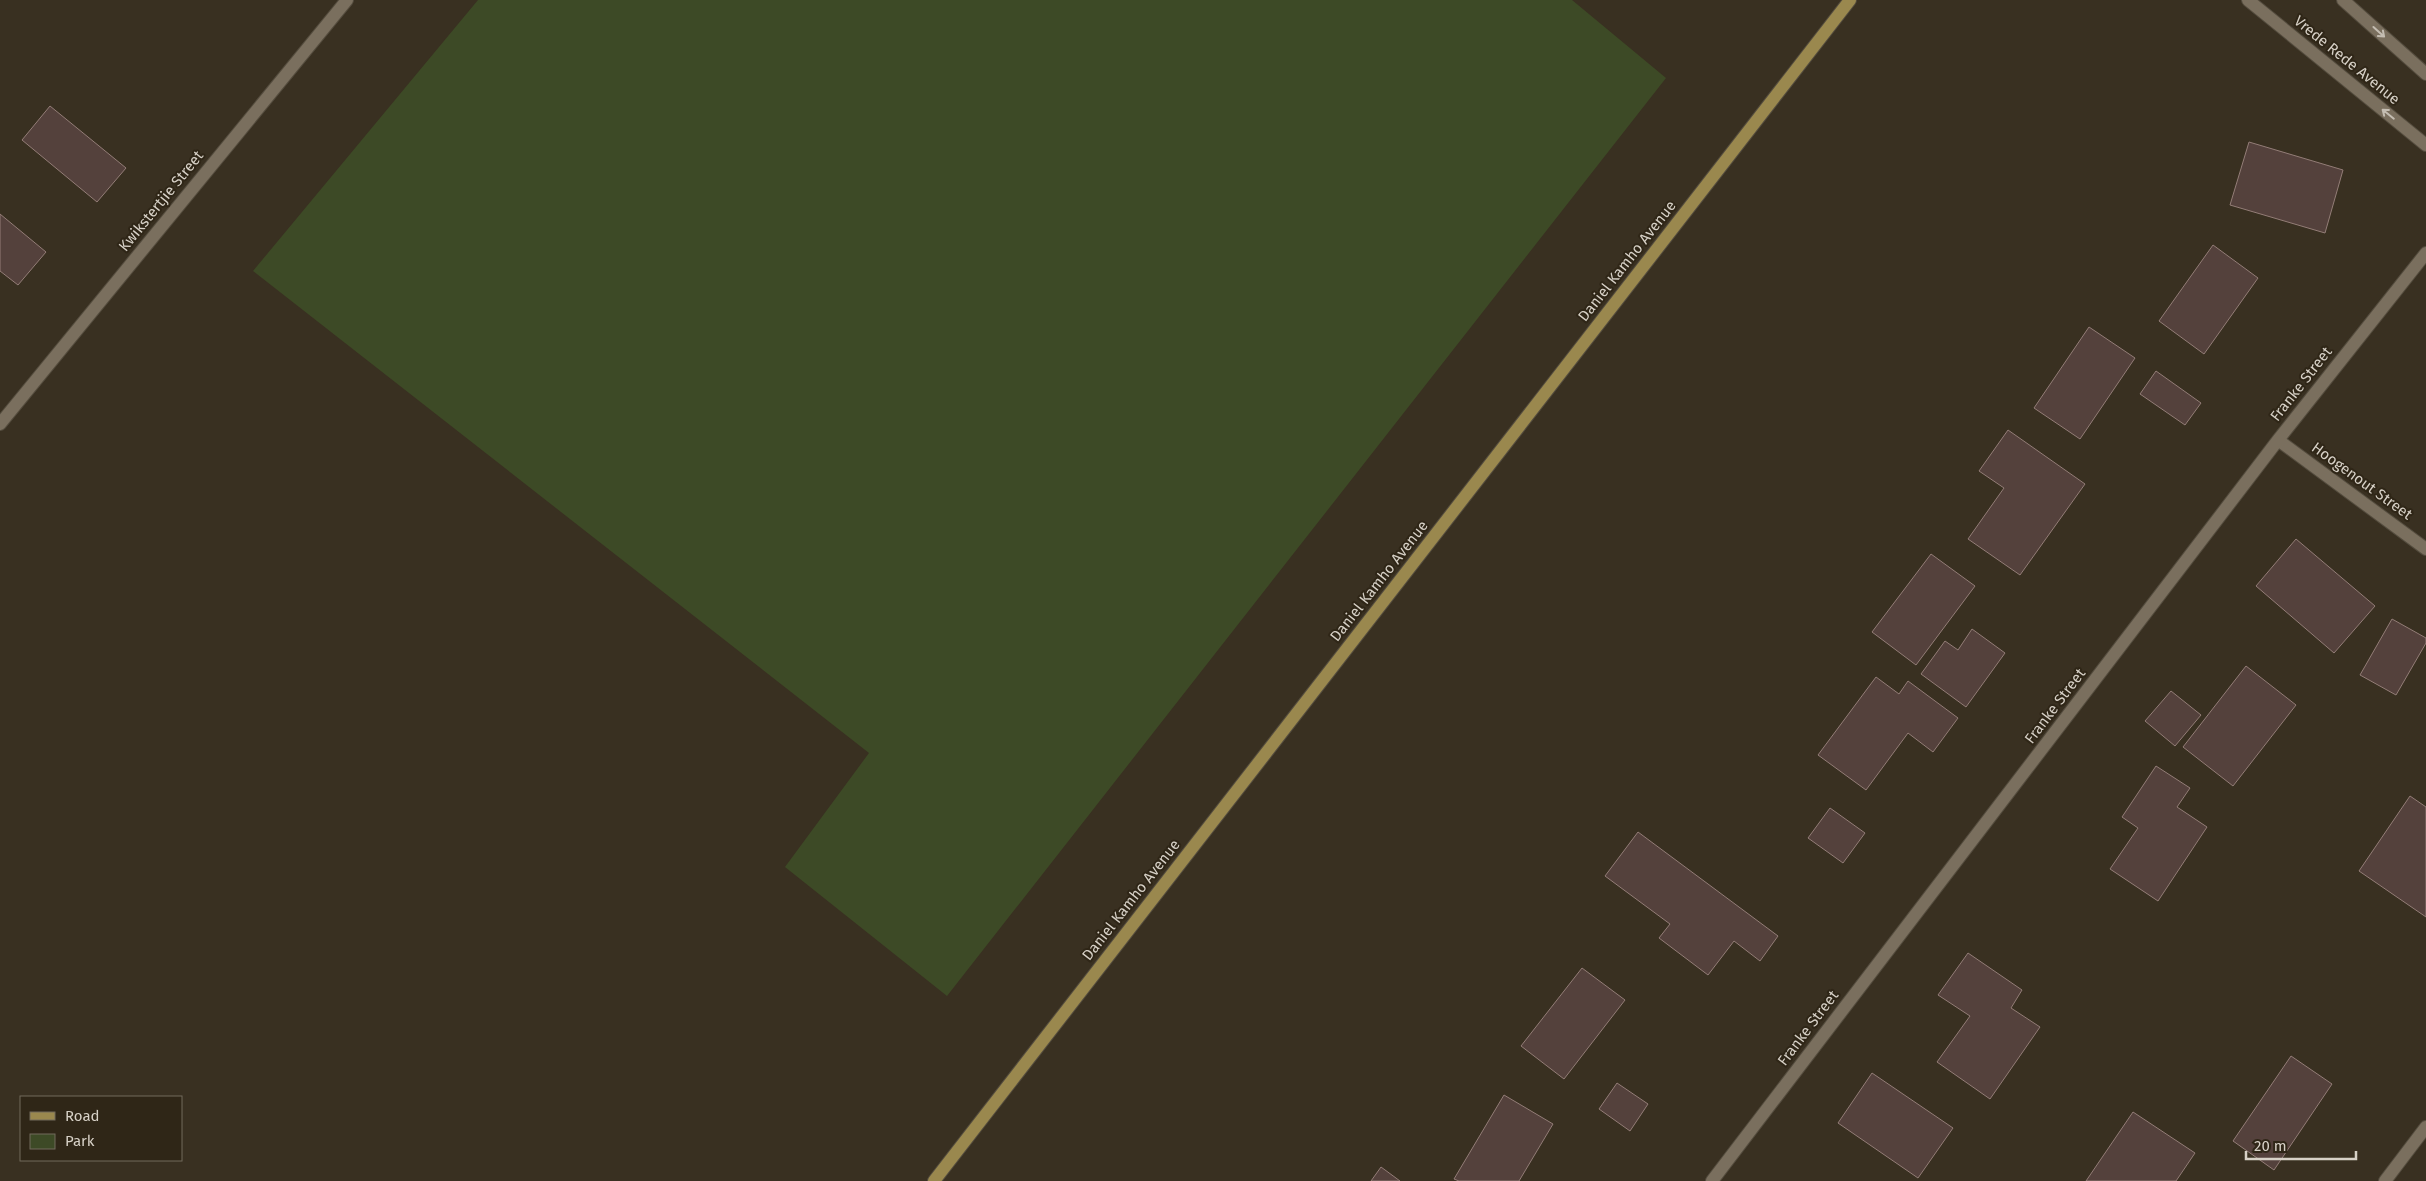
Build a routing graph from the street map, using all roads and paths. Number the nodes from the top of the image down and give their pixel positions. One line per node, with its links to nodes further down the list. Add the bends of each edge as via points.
1 (347, 0): 8 (street, Kwikstertjie Street)
2 (1850, 0): 12 (main road, Daniel Kamho Avenue)
3 (2248, 0): 6 (street, Vrede Rede Avenue, one-way to 3)
4 (2343, 0): 5 (street, one-way to 5)
5 (2426, 74)
6 (2426, 145)
7 (2426, 253): 9 (street, Franke Street)
8 (0, 424)
9 (2278, 440): 10 (street, Hoogenout Street); 13 (street, Franke Street)
10 (2426, 549)
11 (2426, 1127): 14 (street)
12 (934, 1181)
13 (1712, 1181)
14 (2386, 1181)

